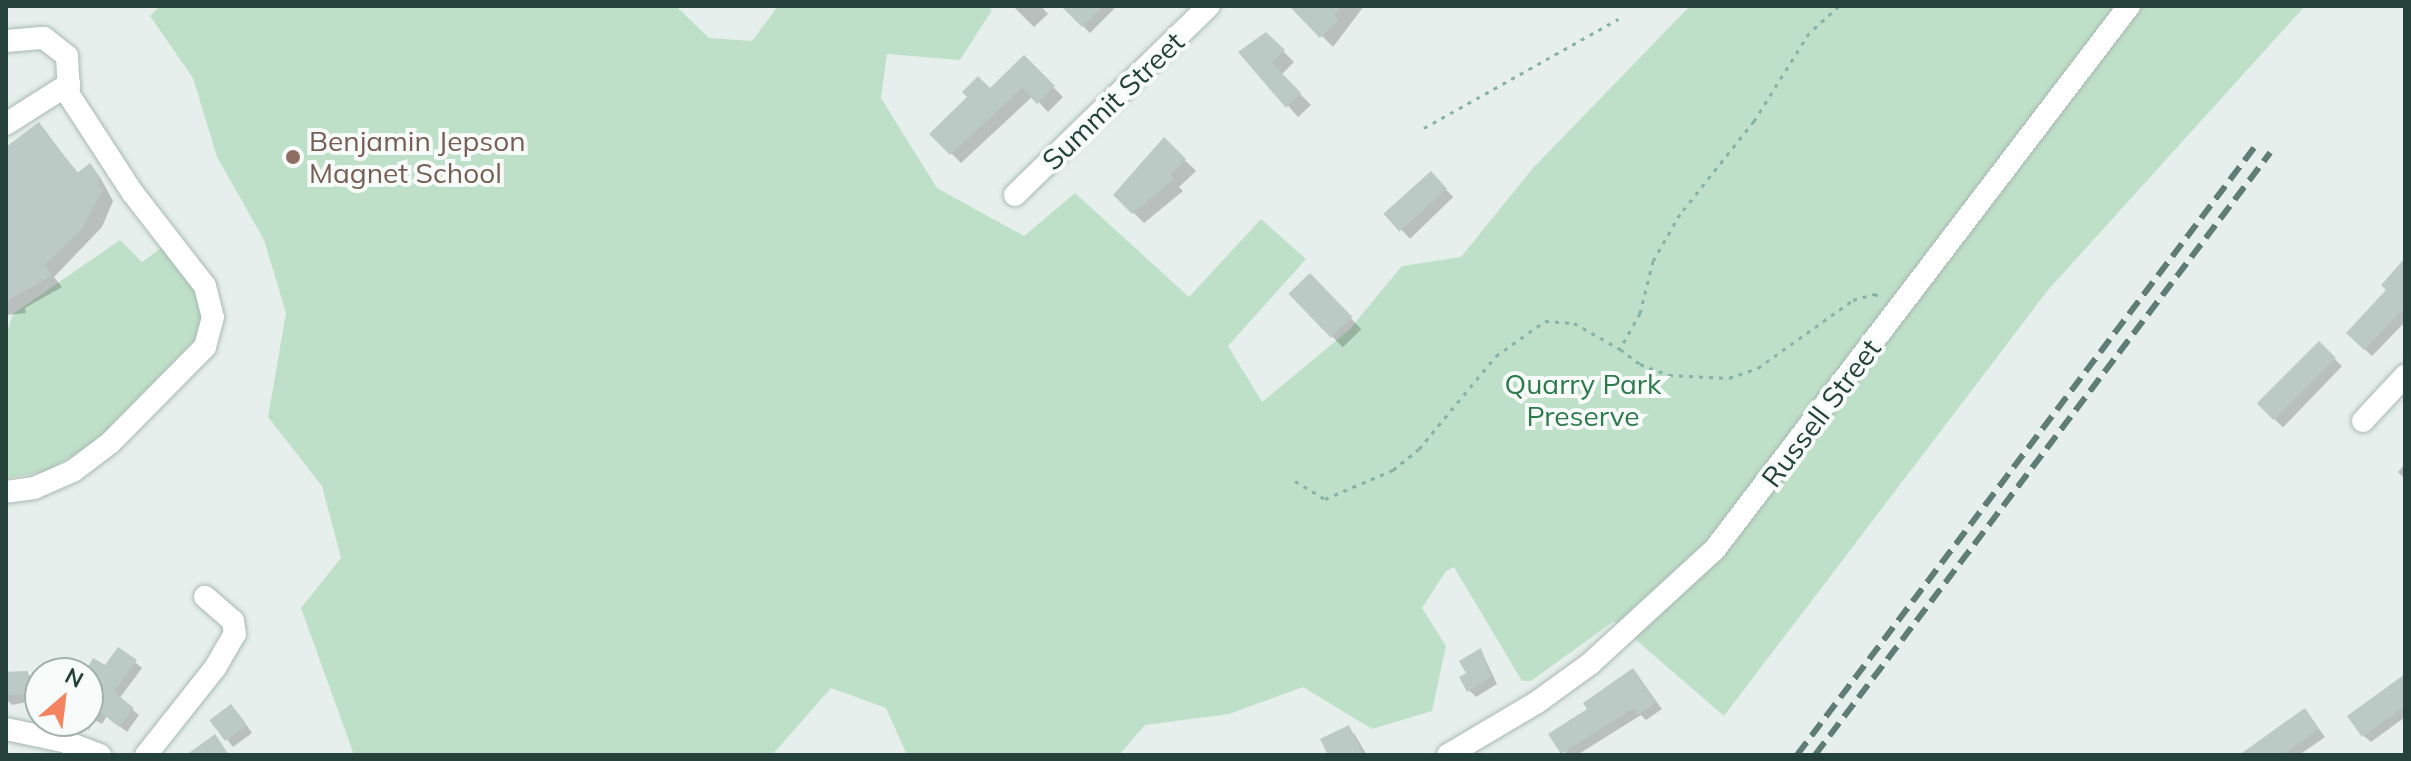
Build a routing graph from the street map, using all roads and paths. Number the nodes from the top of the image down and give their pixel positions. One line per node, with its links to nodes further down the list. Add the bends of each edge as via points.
1 (1209, 6): 9 (street, Summit Street)
2 (1839, 6): 11 (path, via 1809,33 1754,121 1680,214 1653,261 1640,313)
3 (2129, 6): 10 (street, Russell Street)
4 (1618, 19): 8 (path)
5 (6, 41): 6 (street, via 44,38 67,56)
6 (69, 84): 7 (street); 15 (street, via 69,95 132,192 205,286 213,317 205,347 110,443 73,471 34,488)
7 (6, 124)
8 (1424, 128)
9 (1015, 195)
10 (1899, 308): 11 (path, via 1881,296 1865,295 1758,368 1729,378 1661,373); 20 (street, Russell Street, via 1742,517 1668,597 1564,684)
11 (1620, 349): 14 (path, via 1574,323 1545,321 1496,356 1419,449 1393,470 1325,499)
12 (2405, 376): 13 (street)
13 (2363, 421)
14 (1295, 481)
15 (6, 492)
16 (205, 597): 19 (street, via 233,621 235,634 215,668)
17 (6, 729): 18 (street)
18 (100, 755)
19 (146, 755)
20 (1448, 755)

